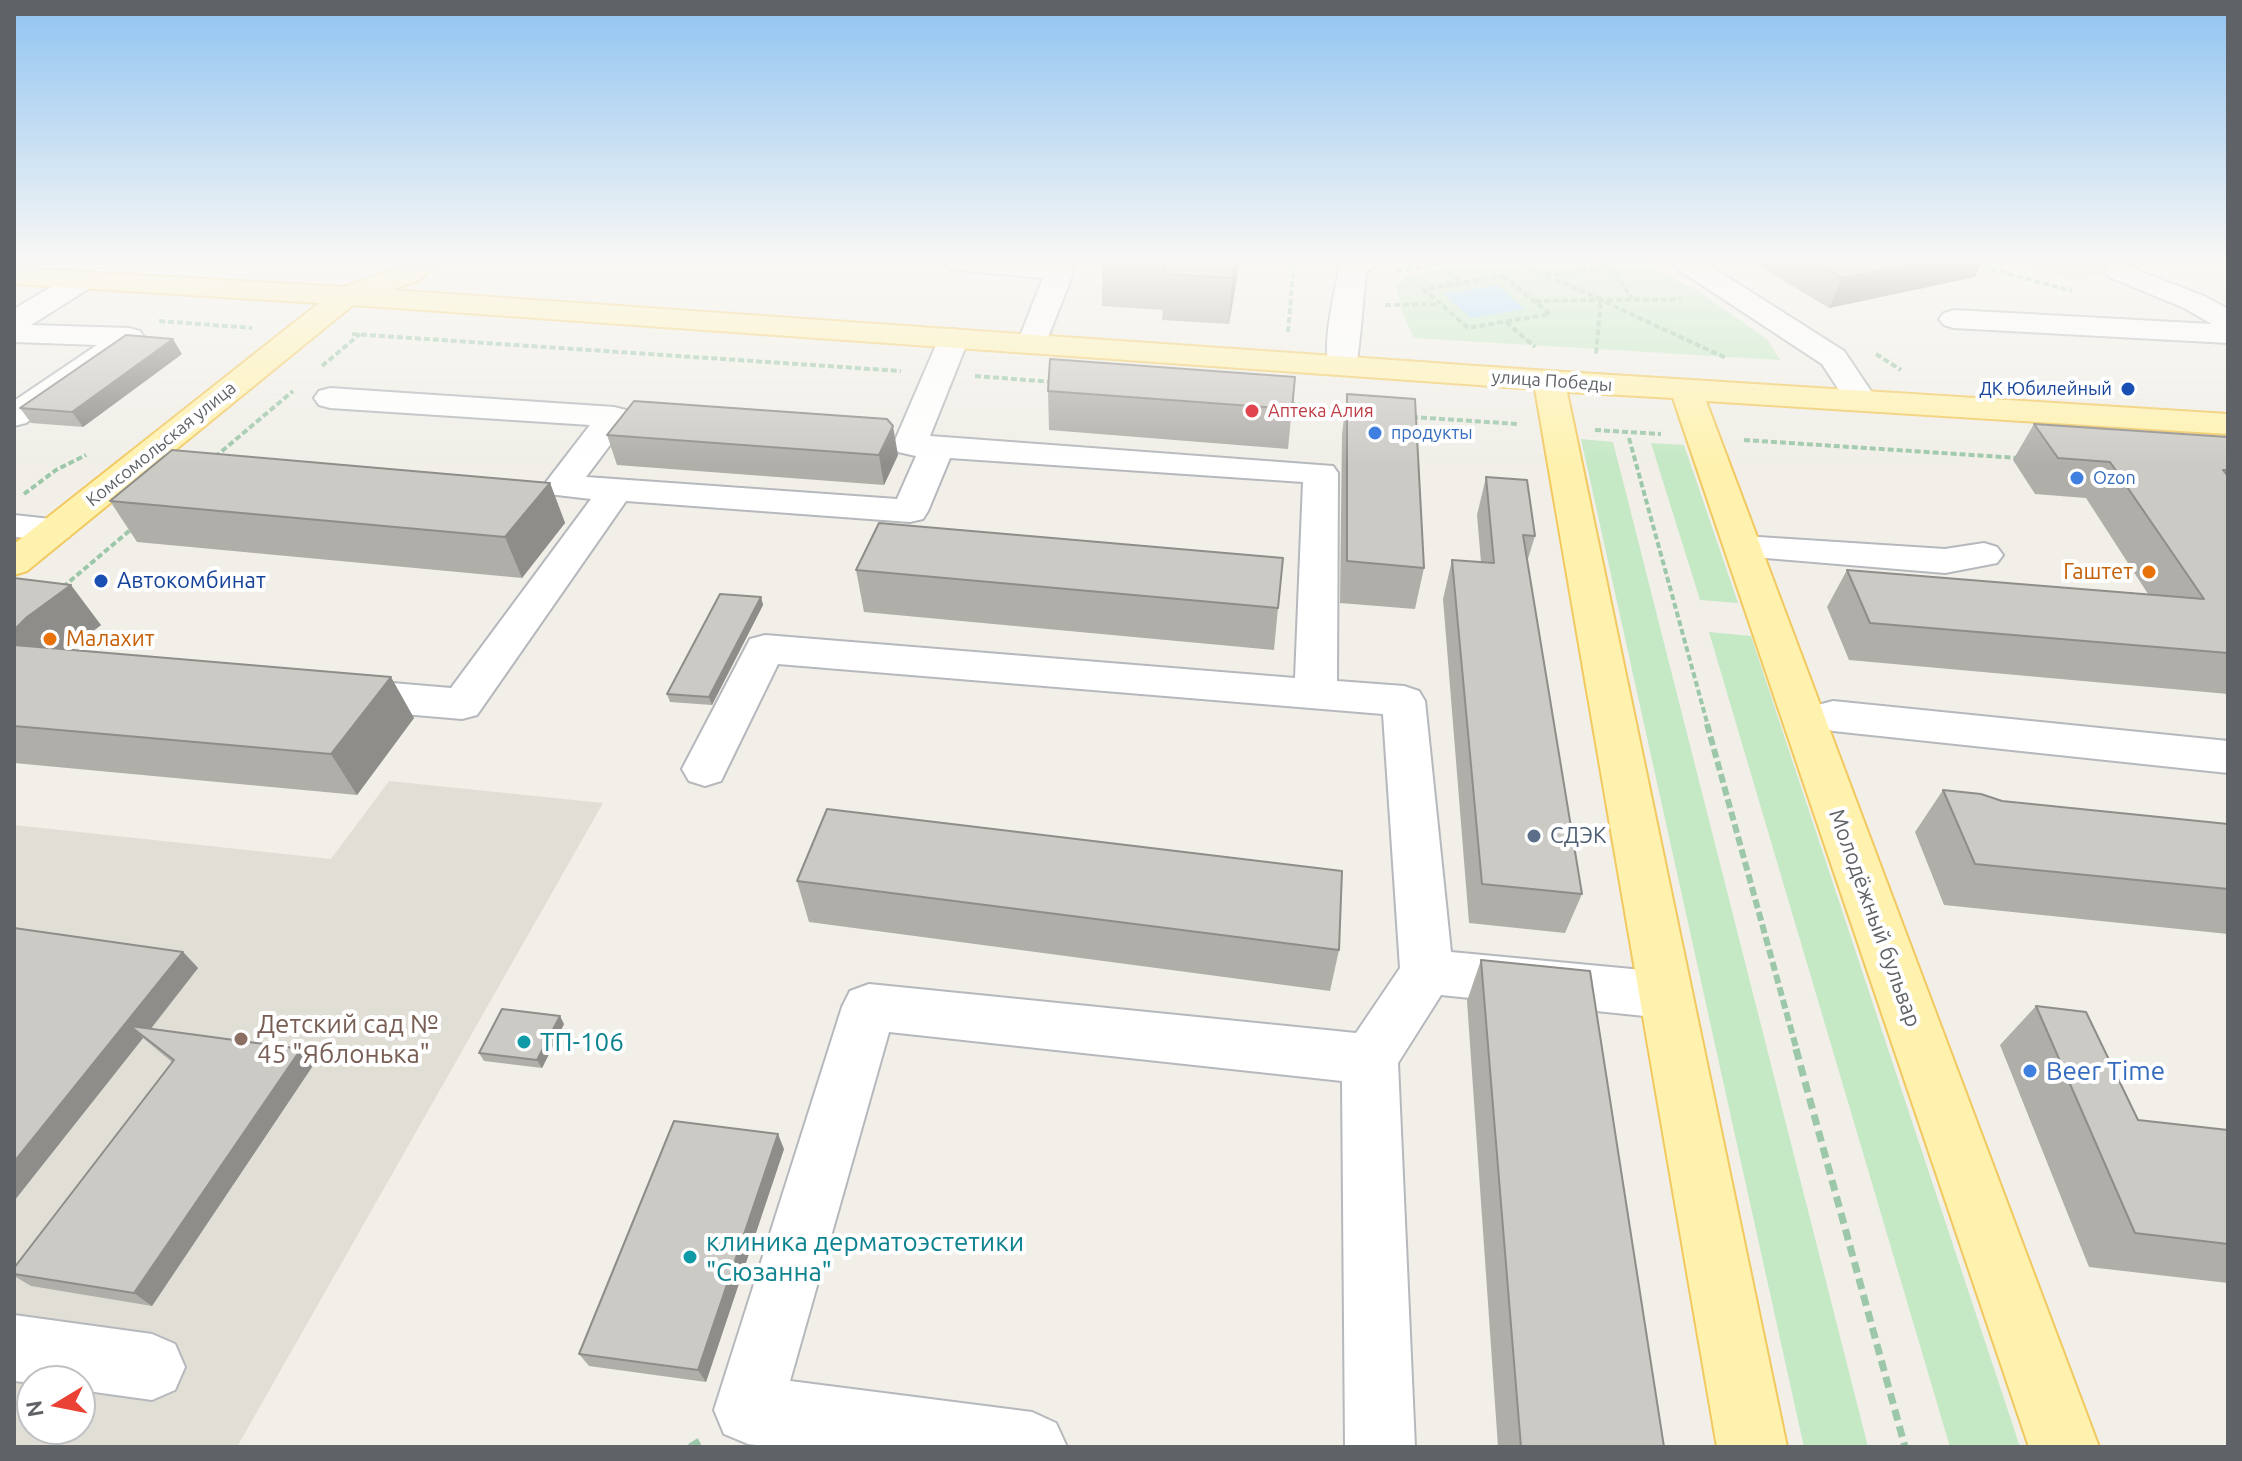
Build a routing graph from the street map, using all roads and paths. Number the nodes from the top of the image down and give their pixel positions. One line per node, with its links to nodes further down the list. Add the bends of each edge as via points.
1 (290, 330): 35 (main road, Комсомольская улица)
2 (868, 330): 15 (main road, улица Победы)
3 (1037, 330): 16 (lane)
4 (1288, 330): 12 (path)
5 (1344, 330): 19 (lane)
6 (1513, 330): 20 (path)
7 (1598, 330): 17 (path)
8 (1666, 330): 18 (path)
9 (1790, 330): 22 (lane, via 1833,358)
10 (2158, 330): 13 (lane)
11 (14, 333): 24 (lane, via 129,337)
12 (1288, 334)
13 (2228, 334)
14 (359, 335): 21 (path)
15 (954, 338): 16 (main road, улица Победы); 29 (lane, via 910,445)
16 (1032, 344): 19 (main road, улица Победы)
17 (1596, 354)
18 (1737, 364)
19 (1343, 366): 20 (main road, улица Победы)
20 (1544, 366): 23 (main road, улица Победы); 46 (main road)
21 (313, 386): 31 (path); 32 (lane, via 614,417 545,485)
22 (1861, 400): 23 (main road, улица Победы); 25 (main road, улица Победы)
23 (1680, 412): 26 (path); 36 (main road, Молодёжный бульвар)
24 (14, 416)
25 (2228, 424)
26 (1592, 430)
27 (1629, 438): 53 (path)
28 (1731, 439): 30 (path)
29 (937, 447): 32 (lane, via 910,511); 41 (lane, via 1321,473)
30 (2031, 459)
31 (204, 467)
32 (616, 490): 40 (lane, via 462,704)
33 (145, 518): 39 (path)
34 (14, 526): 35 (lane)
35 (56, 529): 38 (main road, Комсомольская улица)
36 (1743, 547): 37 (lane, via 1945,561); 54 (main road, Молодёжный бульвар)
37 (1984, 555)
38 (14, 563)
39 (62, 589)
40 (308, 690)
41 (1316, 695): 44 (lane, via 765,649); 45 (lane, via 1404,701)
42 (1833, 716): 43 (lane)
43 (2228, 757)
44 (705, 769)
45 (1427, 972): 46 (lane); 47 (lane)
46 (1664, 995): 52 (main road)
47 (1370, 1059): 50 (lane, via 869,1007 748,1410); 51 (lane)
48 (14, 1348): 49 (lane)
49 (152, 1367)
50 (1032, 1447)
51 (1380, 1447)
52 (1752, 1447)
53 (1905, 1447)
54 (2064, 1447)

